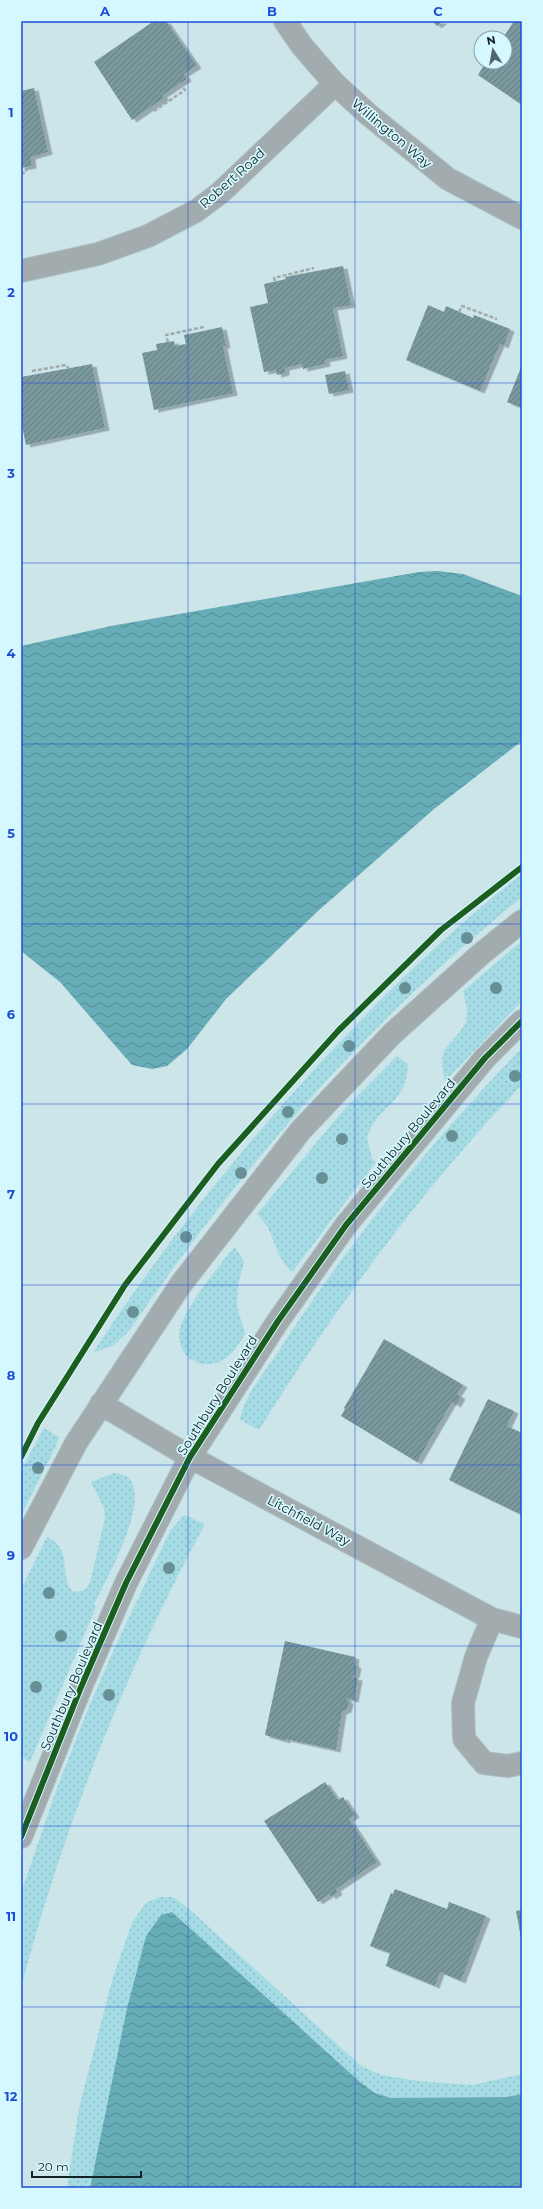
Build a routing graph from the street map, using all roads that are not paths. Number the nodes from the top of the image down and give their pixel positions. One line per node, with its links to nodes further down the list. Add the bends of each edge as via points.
1 (285, 21): 2 (street, Willington Way, via 302,46)
2 (335, 84): 3 (street, Willington Way, via 368,115 448,179); 4 (street, Robert Road, via 229,184 196,211 148,236 98,254)
3 (522, 218)
4 (21, 271)
5 (522, 921): 7 (street, via 392,1034 301,1130 181,1284)
6 (522, 1021): 8 (street, Southbury Boulevard, via 485,1058 346,1225 278,1321)
7 (101, 1404): 8 (street, Litchfield Way); 9 (street, via 76,1443)
8 (190, 1457): 10 (street, Litchfield Way); 13 (street, Southbury Boulevard, via 126,1584 81,1687)
9 (21, 1548)
10 (492, 1619): 11 (street, Litchfield Way); 12 (street, via 476,1657 463,1703 464,1739 484,1763 508,1766)
11 (522, 1627)
12 (522, 1764)
13 (21, 1837)

